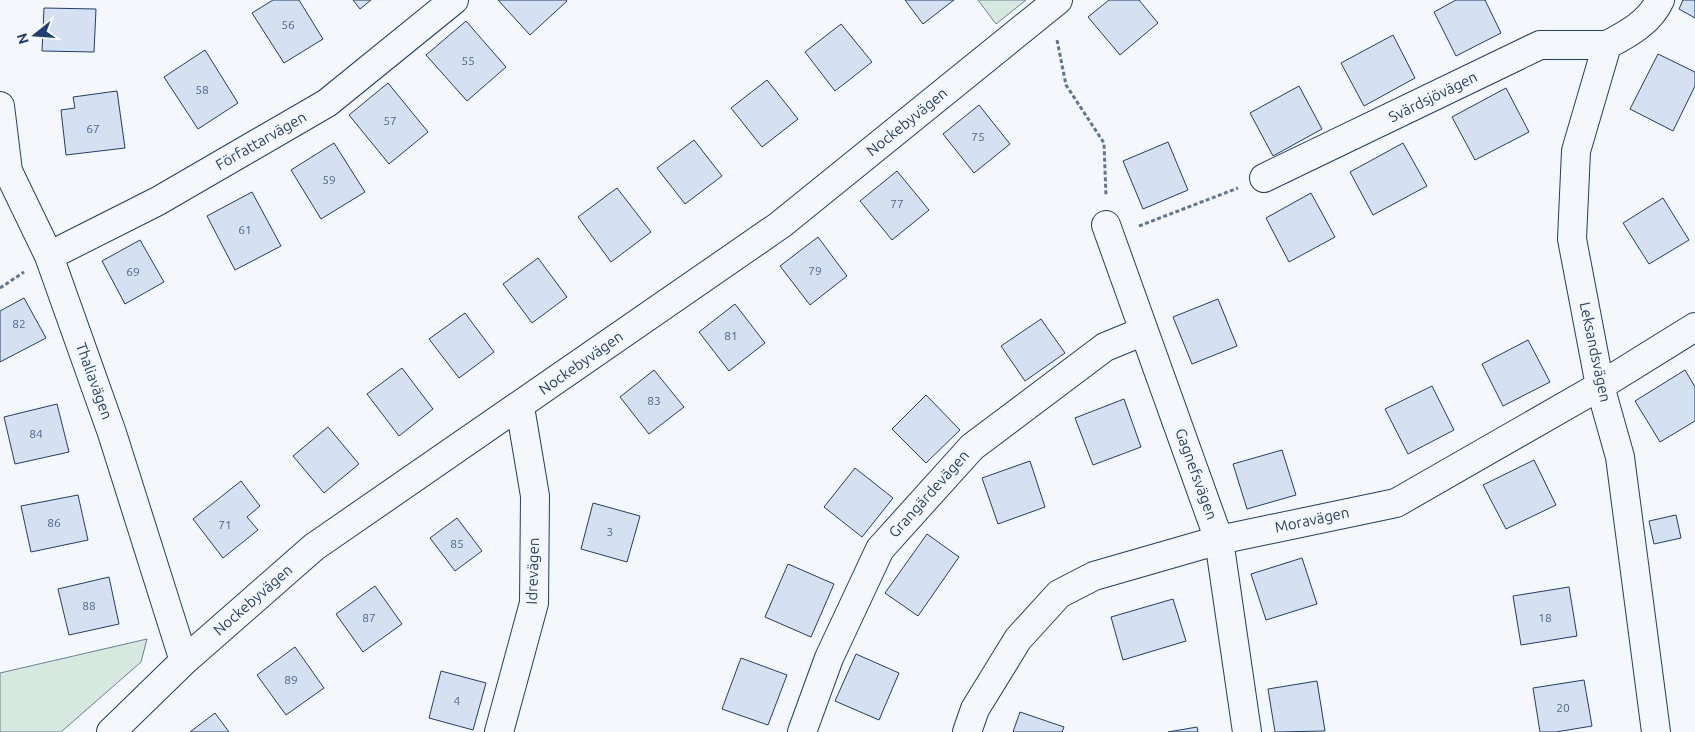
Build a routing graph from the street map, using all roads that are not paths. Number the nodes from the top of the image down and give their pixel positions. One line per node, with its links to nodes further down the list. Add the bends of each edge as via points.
1 (454, 0): 8 (street, Författarvägen, via 327,103 158,200)
2 (1660, 0): 4 (street, via 1654,13 1627,35)
3 (1054, 3): 12 (street, Nockebyvägen, via 780,225)
4 (1607, 45): 6 (street, Svärdsjövägen, via 1540,46); 11 (street, Leksandsvägen, via 1576,152 1572,239)
5 (0, 106): 8 (street, Thaliavägen, via 8,171)
6 (1264, 178)
7 (1106, 224): 10 (street, Gagnefsvägen)
8 (49, 256): 14 (street, Thaliavägen, via 112,433)
9 (1695, 327): 11 (street, Moravägen)
10 (1144, 331): 13 (street, Gagnefsvägen); 17 (street, Grangärdevägen, via 1105,347 972,447 880,549 829,658)
11 (1600, 386): 13 (street, Moravägen, via 1396,503); 20 (street, Leksandsvägen, via 1620,456)
12 (520, 407): 14 (street, Nockebyvägen, via 314,547); 16 (street, Idrevägen, via 535,496 534,603)
13 (1219, 540): 18 (street, Moravägen, via 1094,576 1059,594 1018,639 975,709); 19 (street, Gagnefsvägen)
14 (184, 661): 15 (street, Nockebyvägen)
15 (123, 728)
16 (499, 732)
17 (802, 732)
18 (967, 732)
19 (1247, 732)
20 (1656, 732)

